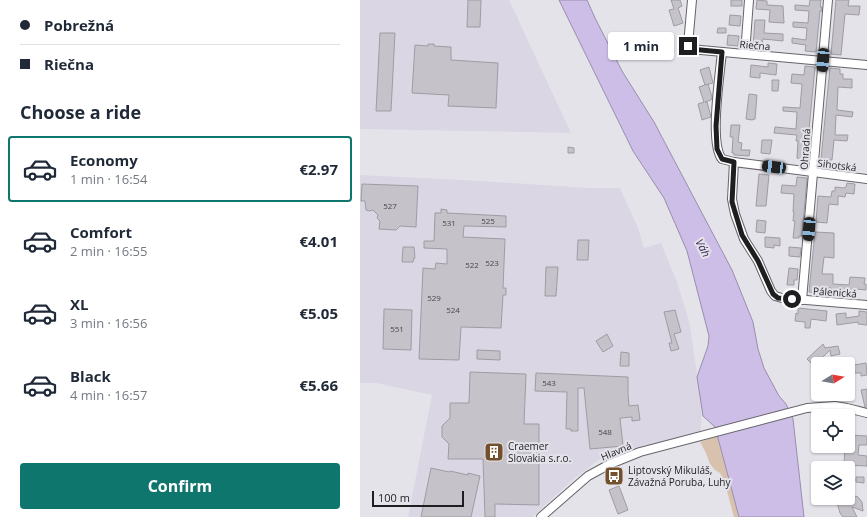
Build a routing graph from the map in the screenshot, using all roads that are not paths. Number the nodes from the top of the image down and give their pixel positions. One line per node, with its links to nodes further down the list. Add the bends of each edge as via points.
1 (692, 0): 4 (street, Riečna, via 688,46 690,49)
2 (750, 0): 5 (street)
3 (828, 0): 6 (street, Ohradná)
4 (722, 52): 5 (street, Riečna); 8 (street, via 716,126 717,149 722,159)
5 (745, 54): 6 (street, Riečna)
6 (823, 60): 7 (street, Riečna); 9 (street, Ohradná)
7 (867, 64)
8 (734, 162): 9 (street, Sihotská); 11 (street, Pálenická, via 733,206 744,239 775,296)
9 (814, 172): 10 (street, Sihotská); 11 (street, Ohradná)
10 (867, 179)
11 (802, 300): 12 (street, Pálenická)
12 (867, 305)
13 (867, 413): 14 (street, Hlavná, via 831,406 814,407 640,452 588,476)
14 (541, 517)

